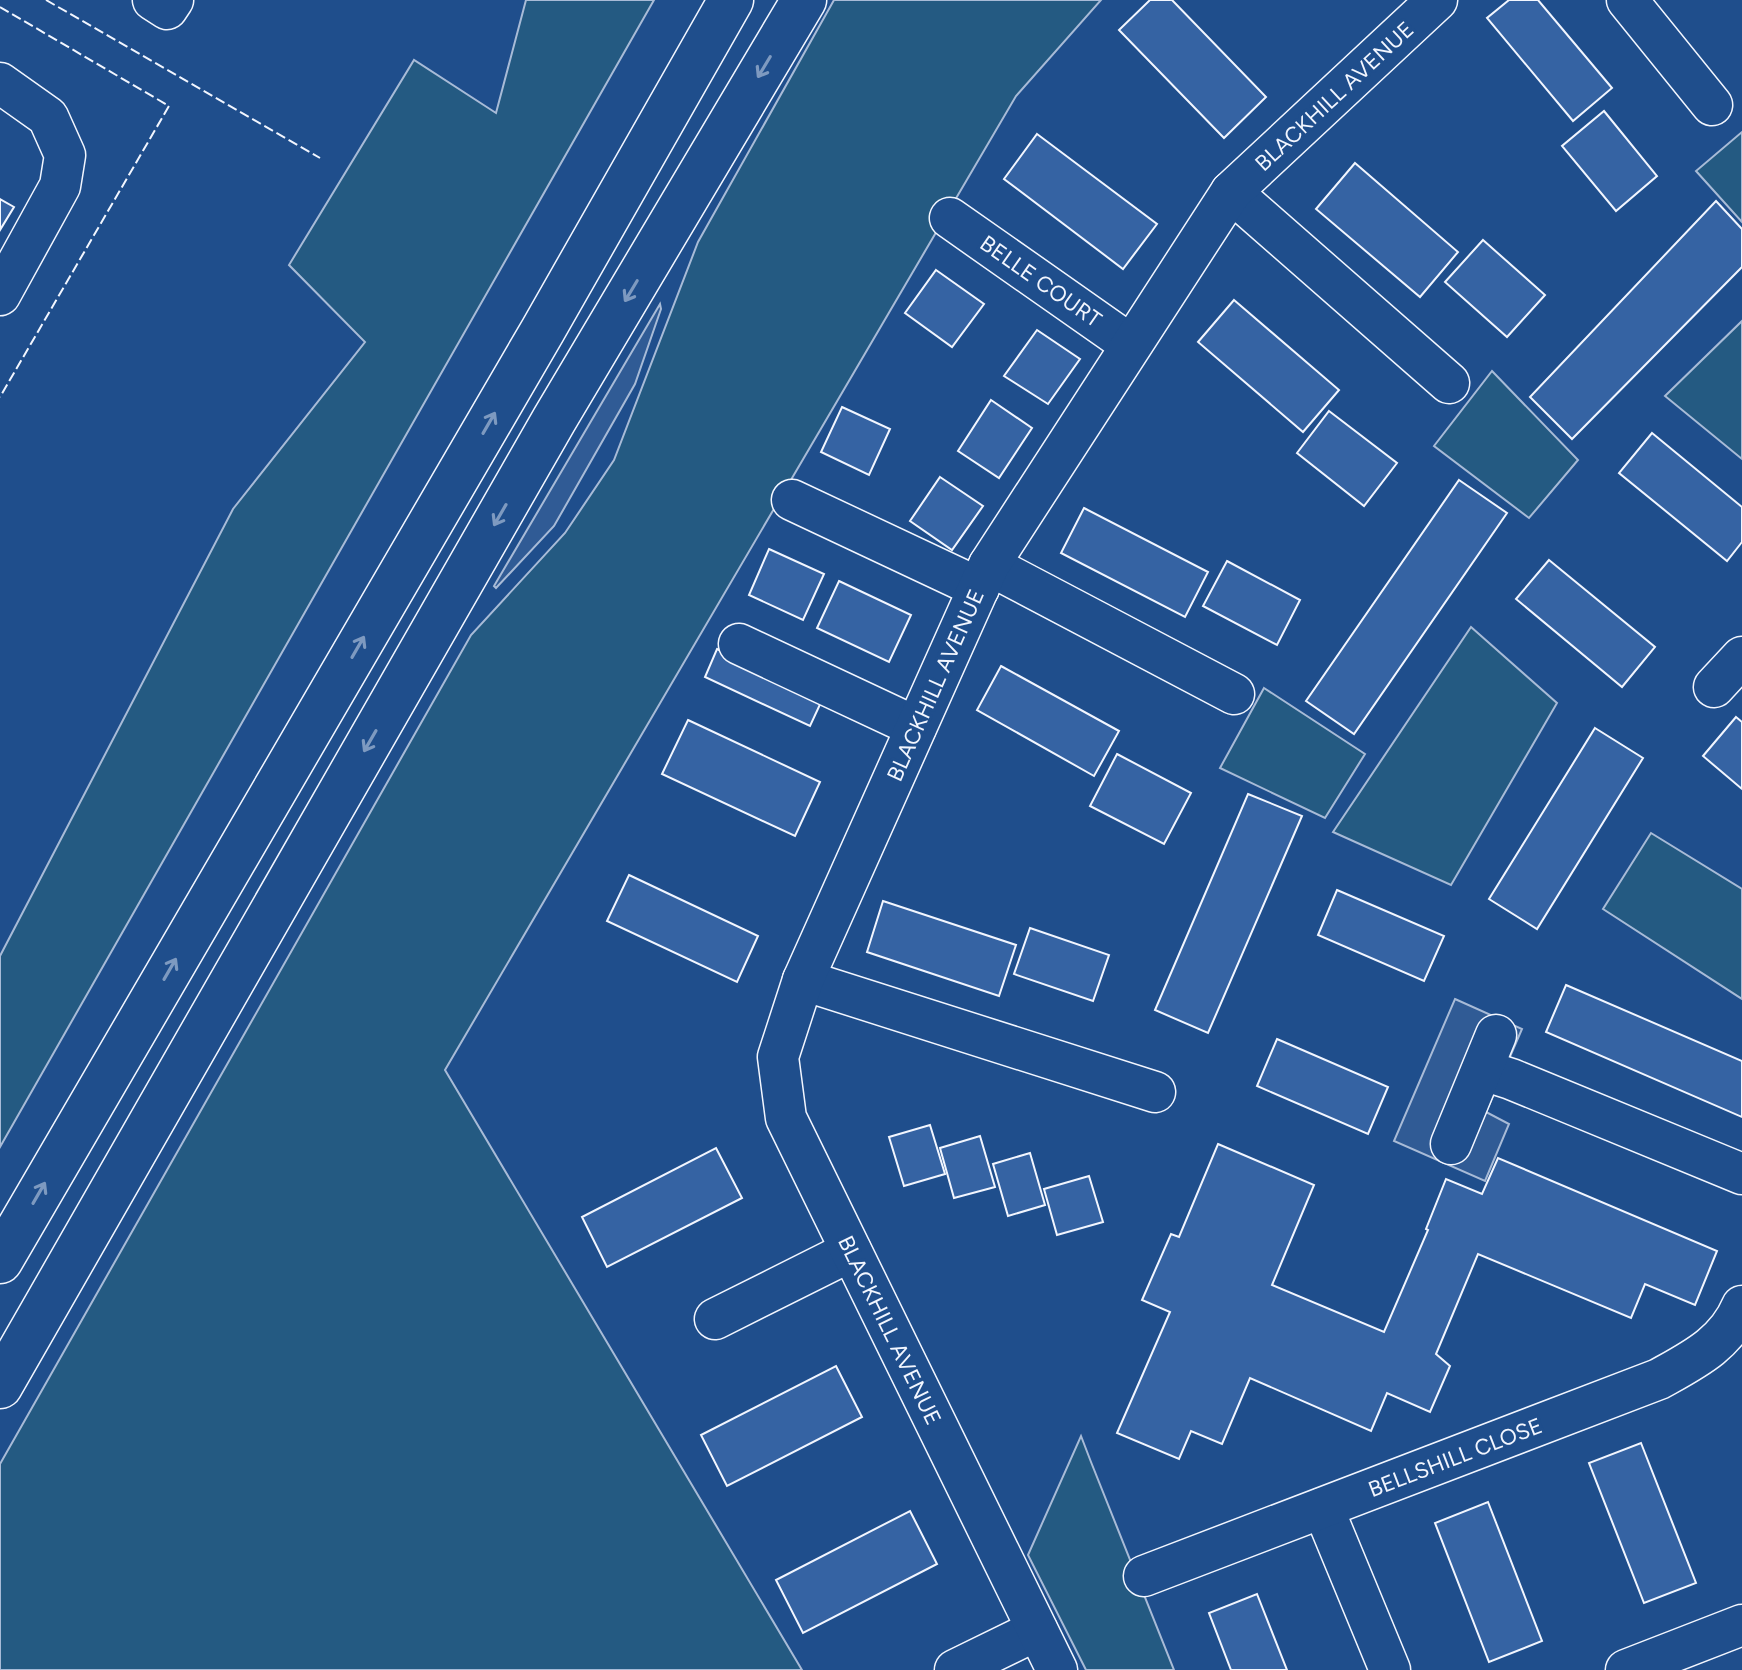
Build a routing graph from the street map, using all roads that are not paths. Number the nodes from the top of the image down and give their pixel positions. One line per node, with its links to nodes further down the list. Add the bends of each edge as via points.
1 (153, 0): 2 (street, via 167,9)
2 (173, 0)
3 (731, 0): 26 (highway, one-way to 3)
4 (804, 0): 29 (highway, one-way to 29, via 554,420)
5 (1437, 0): 9 (street, BLACKHILL AVENUE)
6 (1627, 0): 8 (street)
7 (0, 83): 11 (street, via 48,117 65,155 60,186)
8 (1712, 105)
9 (1231, 192): 12 (street, BLACKHILL AVENUE); 13 (street)
10 (950, 218): 12 (street, BELLE COURT)
11 (0, 295)
12 (1131, 345): 15 (street, BLACKHILL AVENUE)
13 (1449, 383)
14 (792, 500): 15 (street)
15 (984, 576): 19 (street, BLACKHILL AVENUE); 20 (street, BLACKHILL AVENUE)
16 (739, 644): 20 (street)
17 (1742, 657): 18 (street)
18 (1714, 687)
19 (1234, 694)
20 (916, 727): 21 (street, BLACKHILL AVENUE)
21 (803, 980): 22 (street); 25 (street, BLACKHILL AVENUE, via 778,1057 786,1118)
22 (1155, 1092)
23 (1451, 1144): 24 (street, via 1489,1053 1511,1079)
24 (1742, 1174)
25 (851, 1251): 28 (street); 33 (street, BLACKHILL AVENUE)
26 (0, 1261)
27 (1742, 1306): 30 (street, BELLSHILL CLOSE, via 1712,1347 1659,1379)
28 (715, 1319)
29 (0, 1386)
30 (1323, 1508): 31 (street, BELLSHILL CLOSE); 36 (street)
31 (1144, 1576)
32 (1742, 1625): 37 (street)
33 (1037, 1630): 34 (street); 35 (street, BLACKHILL AVENUE)
34 (955, 1670)
35 (1057, 1670)
36 (1390, 1670)
37 (1626, 1670)

